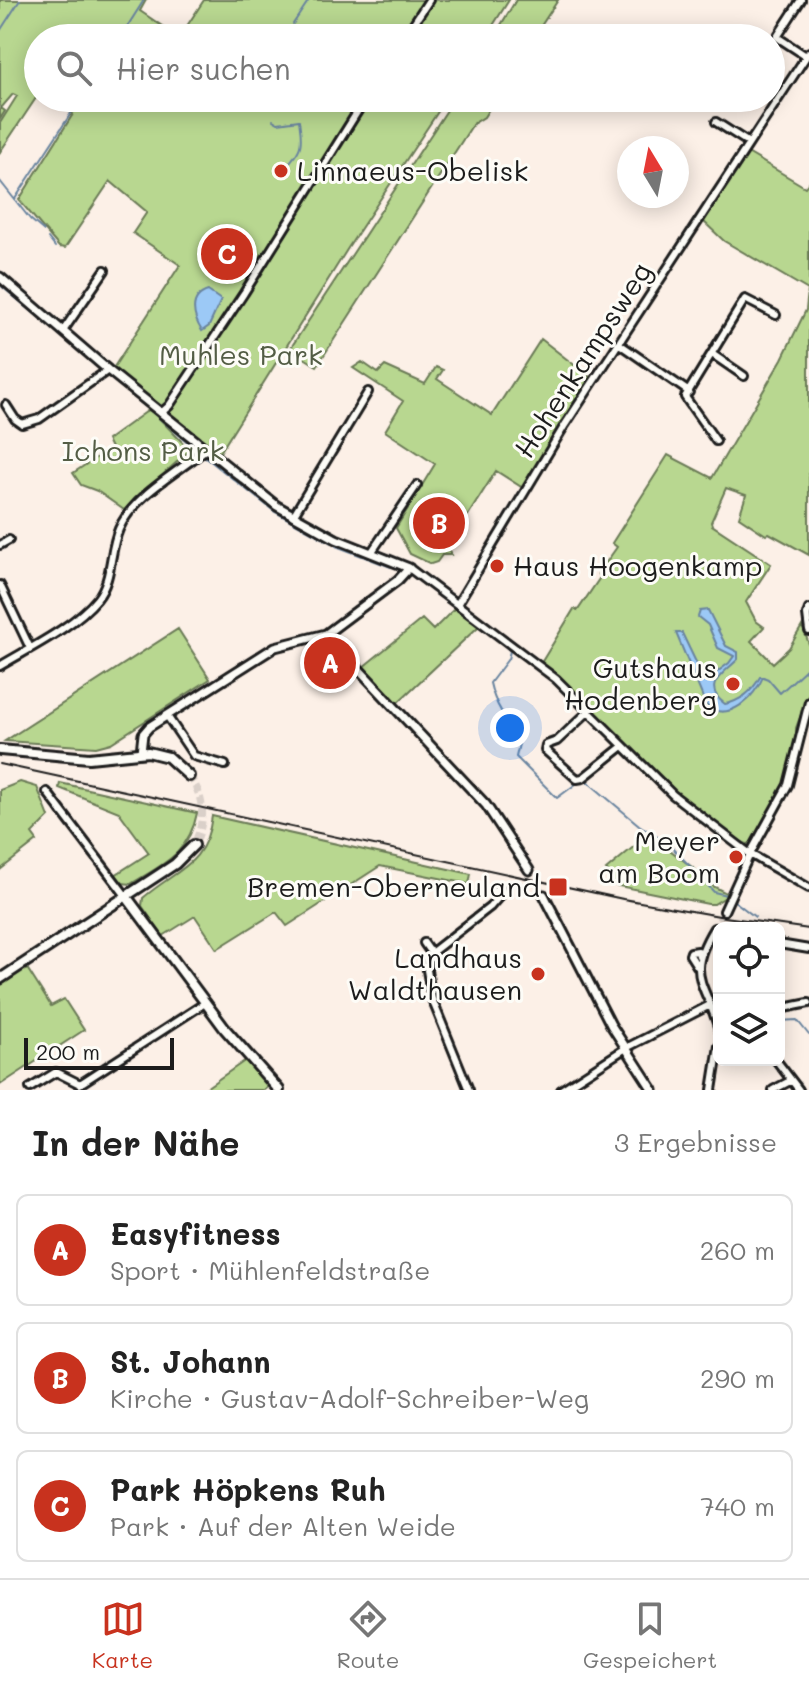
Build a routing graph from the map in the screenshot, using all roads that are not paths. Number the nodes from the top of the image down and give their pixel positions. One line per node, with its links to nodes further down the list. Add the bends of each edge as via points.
1 (429, 0): 3 (street)
2 (801, 0): 4 (street)
3 (413, 24)
4 (785, 25)
5 (785, 41): 6 (street, Hohenkampsweg)
6 (808, 54): 7 (street, Hohenkampsweg)
7 (785, 89)
8 (357, 112): 23 (street)
9 (770, 112): 11 (street, Hohenkampsweg)
10 (716, 122): 11 (street)
11 (749, 143): 16 (street, Hohenkampsweg)
12 (105, 270): 15 (street)
13 (0, 277): 15 (street)
14 (776, 315): 17 (street, via 745,299)
15 (63, 331): 18 (street)
16 (618, 343): 21 (street); 33 (street, Hohenkampsweg)
17 (712, 354): 19 (street); 21 (street)
18 (108, 370): 22 (street, via 39,419 22,424); 23 (street)
19 (744, 376)
20 (368, 392): 27 (street)
21 (689, 392): 24 (street, via 685,397)
22 (6, 405)
23 (161, 413): 25 (street)
24 (716, 441)
25 (205, 450): 27 (street); 37 (street, via 124,519 98,598)
26 (417, 485): 30 (street)
27 (293, 516): 30 (street)
28 (9, 540): 29 (street)
29 (0, 545)
30 (371, 553): 31 (street)
31 (409, 568): 33 (street); 36 (street)
32 (0, 585): 37 (street)
33 (458, 603): 40 (street)
34 (809, 609): 35 (street)
35 (809, 631)
36 (326, 634): 41 (street, via 275,647); 50 (street, via 486,805)
37 (30, 648): 38 (street)
38 (0, 666)
39 (809, 702): 49 (street, via 788,785)
40 (590, 710): 42 (street); 42 (street, via 546,745 550,756 577,779)
41 (167, 716): 44 (street, via 143,734); 45 (street, via 194,756)
42 (623, 746): 49 (street, via 673,795)
43 (0, 750): 44 (main road, via 89,758)
44 (141, 752): 46 (main road, via 168,757)
45 (225, 765)
46 (189, 776)
47 (47, 792): 53 (street)
48 (194, 845): 53 (main road)
49 (750, 854): 51 (street); 55 (street)
50 (529, 870)
51 (809, 888)
52 (544, 895): 67 (street)
53 (126, 896): 61 (main road); 62 (main road)
54 (498, 897): 60 (street)
55 (724, 911)
56 (713, 930): 64 (street, via 697,966)
57 (424, 943): 60 (street)
58 (785, 945): 59 (street)
59 (809, 949)
60 (431, 953): 73 (street, via 427,970 432,999)
61 (0, 979)
62 (205, 1003): 71 (street, via 80,1084 56,1072); 72 (main road)
63 (809, 1003): 65 (street)
64 (710, 1005): 66 (street); 67 (street)
65 (785, 1008)
66 (713, 1010)
67 (626, 1048): 74 (street); 75 (street)
68 (716, 1066): 76 (street)
69 (780, 1066): 70 (street)
70 (790, 1081): 77 (street); 78 (street)
71 (30, 1088)
72 (279, 1090)
73 (469, 1090)
74 (561, 1090)
75 (653, 1090)
76 (712, 1090)
77 (773, 1090)
78 (799, 1090)

